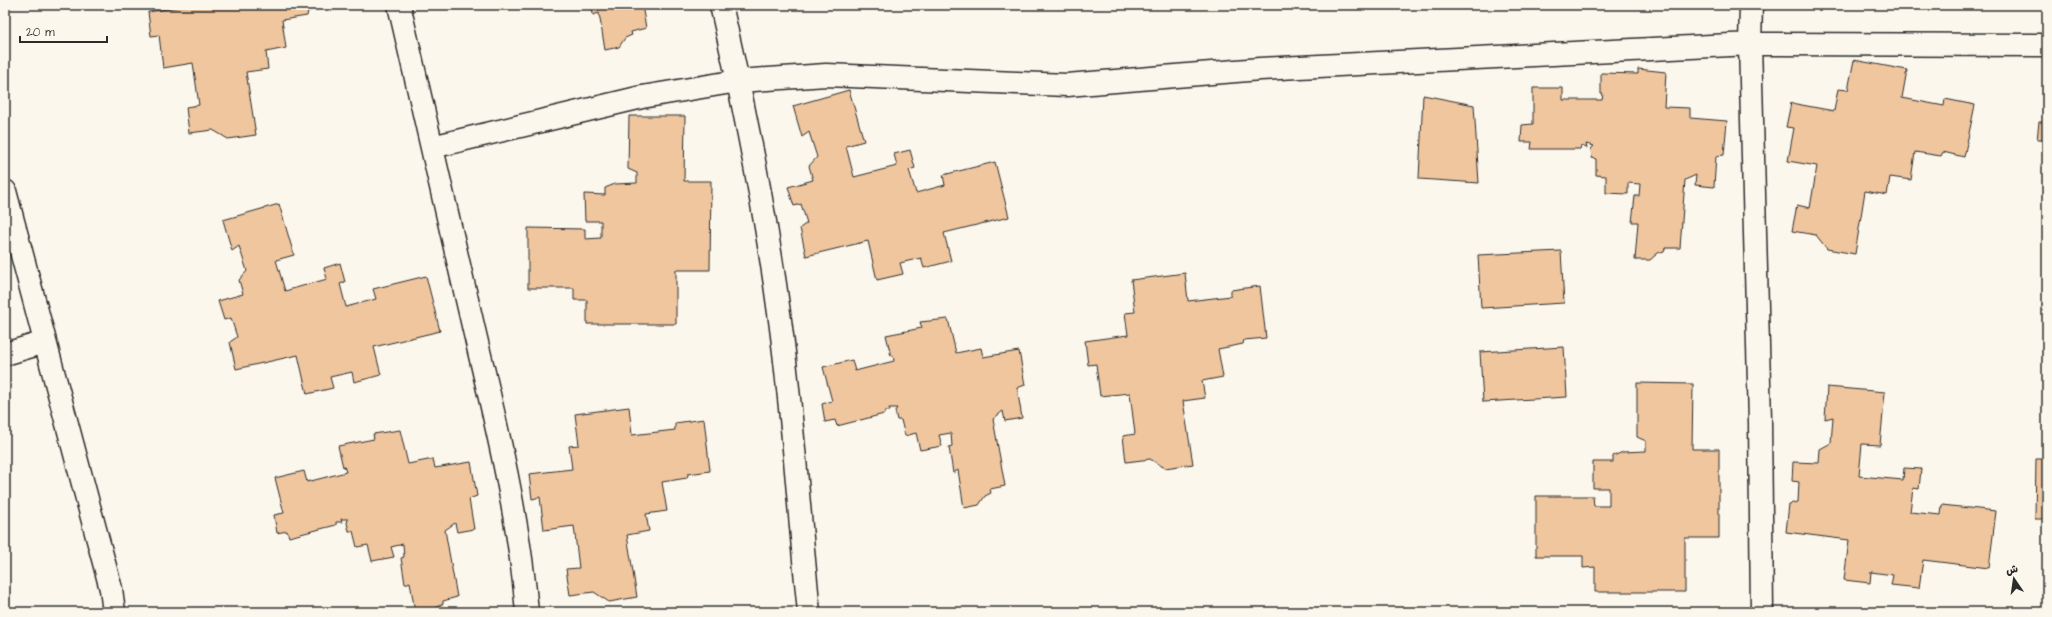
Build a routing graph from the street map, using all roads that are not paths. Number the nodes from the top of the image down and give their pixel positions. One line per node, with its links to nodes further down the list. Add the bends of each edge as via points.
1 (399, 5): 7 (street)
2 (721, 5): 6 (street)
3 (1752, 5): 4 (street)
4 (1750, 44): 5 (street); 6 (street, via 1268,69 1067,85 826,76); 14 (street, via 1760,421)
5 (2047, 45)
6 (738, 81): 7 (street, via 642,96); 13 (street, via 780,320)
7 (432, 147): 12 (street, via 513,509)
8 (5, 191): 9 (street)
9 (45, 342): 10 (street); 11 (street, via 112,589)
10 (5, 354)
11 (114, 612)
12 (528, 612)
13 (809, 612)
14 (1762, 612)

